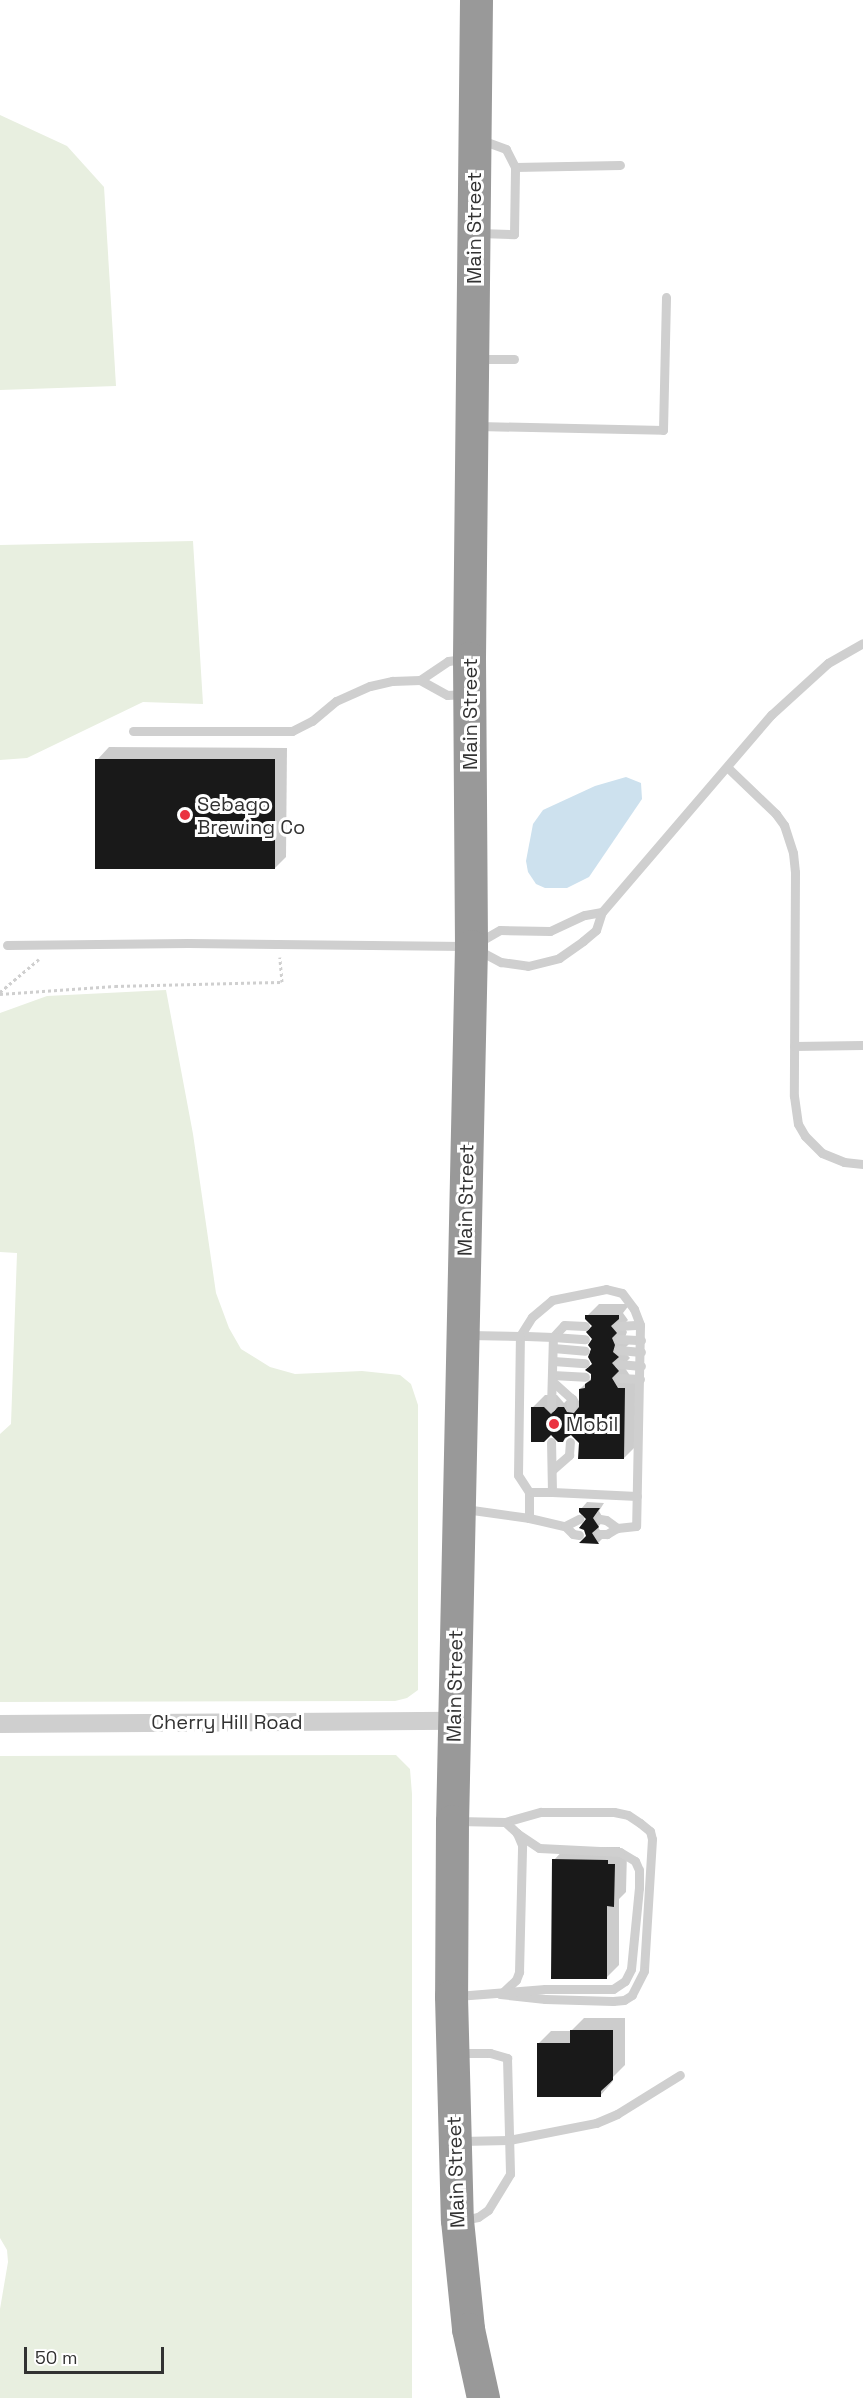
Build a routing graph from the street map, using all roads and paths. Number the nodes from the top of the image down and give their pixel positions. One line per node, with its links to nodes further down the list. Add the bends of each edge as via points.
1 (476, 0): 2 (highway, Main Street)
2 (474, 138): 4 (lane, via 506,149); 5 (highway, Main Street)
3 (620, 165): 4 (lane)
4 (514, 167): 5 (lane, via 514,234)
5 (474, 233): 7 (highway, Main Street)
6 (666, 297): 9 (lane, via 663,430)
7 (473, 359): 8 (lane); 9 (highway, Main Street)
8 (514, 359)
9 (472, 426): 11 (highway, Main Street)
10 (863, 643): 15 (lane, via 828,663 791,695)
11 (470, 658): 12 (lane, via 448,661); 13 (highway, Main Street)
12 (420, 680): 13 (lane, via 447,694); 14 (lane, via 370,686 329,705 312,721 292,731)
13 (470, 693): 19 (highway, Main Street)
14 (133, 731)
15 (727, 766): 16 (lane); 23 (lane, via 776,813 790,841 795,872)
16 (602, 912): 19 (lane, via 585,915 550,931 500,930); 19 (lane, via 596,930 558,958 543,964 501,962)
17 (46, 944): 18 (lane); 19 (lane); 21 (path, via 43,955 33,966)
18 (7, 945)
19 (471, 946): 28 (highway, Main Street)
20 (280, 957): 21 (path, via 282,982)
21 (0, 993)
22 (863, 1045): 23 (lane)
23 (794, 1046): 24 (lane, via 795,1112 805,1136 822,1153)
24 (863, 1164)
25 (640, 1325): 27 (lane); 29 (lane, via 622,1293 606,1289 552,1300 532,1317); 33 (lane)
26 (585, 1326): 30 (lane, via 564,1325)
27 (618, 1326)
28 (463, 1335): 29 (lane); 54 (highway, Main Street)
29 (520, 1336): 30 (lane); 51 (lane, via 518,1475)
30 (553, 1336): 31 (lane); 34 (lane)
31 (585, 1339)
32 (618, 1339): 33 (lane)
33 (641, 1340): 37 (lane)
34 (553, 1348): 35 (lane); 38 (lane)
35 (585, 1350)
36 (619, 1350): 37 (lane)
37 (641, 1352): 41 (lane)
38 (553, 1361): 39 (lane); 43 (lane)
39 (585, 1363)
40 (619, 1364): 41 (lane)
41 (641, 1365): 45 (lane)
42 (585, 1377): 43 (lane)
43 (552, 1378): 46 (lane); 47 (lane, via 571,1398)
44 (618, 1378): 45 (lane)
45 (640, 1379): 53 (lane)
46 (551, 1407)
47 (571, 1407)
48 (551, 1442): 50 (lane)
49 (570, 1442): 50 (lane, via 569,1455)
50 (552, 1470): 52 (lane)
51 (529, 1492): 52 (lane); 55 (lane)
52 (552, 1492): 53 (lane)
53 (637, 1496): 59 (lane, via 636,1526)
54 (459, 1508): 55 (lane); 62 (highway, Main Street)
55 (529, 1518): 58 (lane)
56 (579, 1519): 58 (lane)
57 (600, 1519): 59 (lane)
58 (565, 1526): 61 (lane)
59 (616, 1528): 60 (lane)
60 (599, 1534)
61 (579, 1535)
62 (454, 1721): 63 (street, Cherry Hill Road); 64 (highway, Main Street)
63 (0, 1724)
64 (452, 1821): 65 (lane); 68 (highway, Main Street)
65 (505, 1822): 66 (lane); 67 (lane, via 541,1812 614,1812 640,1823 650,1831 652,1839 644,1971 632,1995 613,2001)
66 (517, 1833): 67 (lane, via 522,1845 519,1972); 67 (lane, via 539,1848 620,1852 635,1861 639,1888 631,1969 625,1981 613,1989 545,1989)
67 (500, 1994): 68 (lane)
68 (451, 1996): 69 (highway, Main Street)
69 (452, 2053): 71 (lane, via 490,2053 507,2058); 72 (highway, Main Street)
70 (680, 2075): 71 (lane, via 596,2123)
71 (509, 2139): 72 (lane); 73 (lane, via 510,2174 498,2196 478,2217)
72 (454, 2142): 73 (highway, Main Street)
73 (457, 2220): 74 (highway, Main Street, via 468,2329)
74 (483, 2398)

